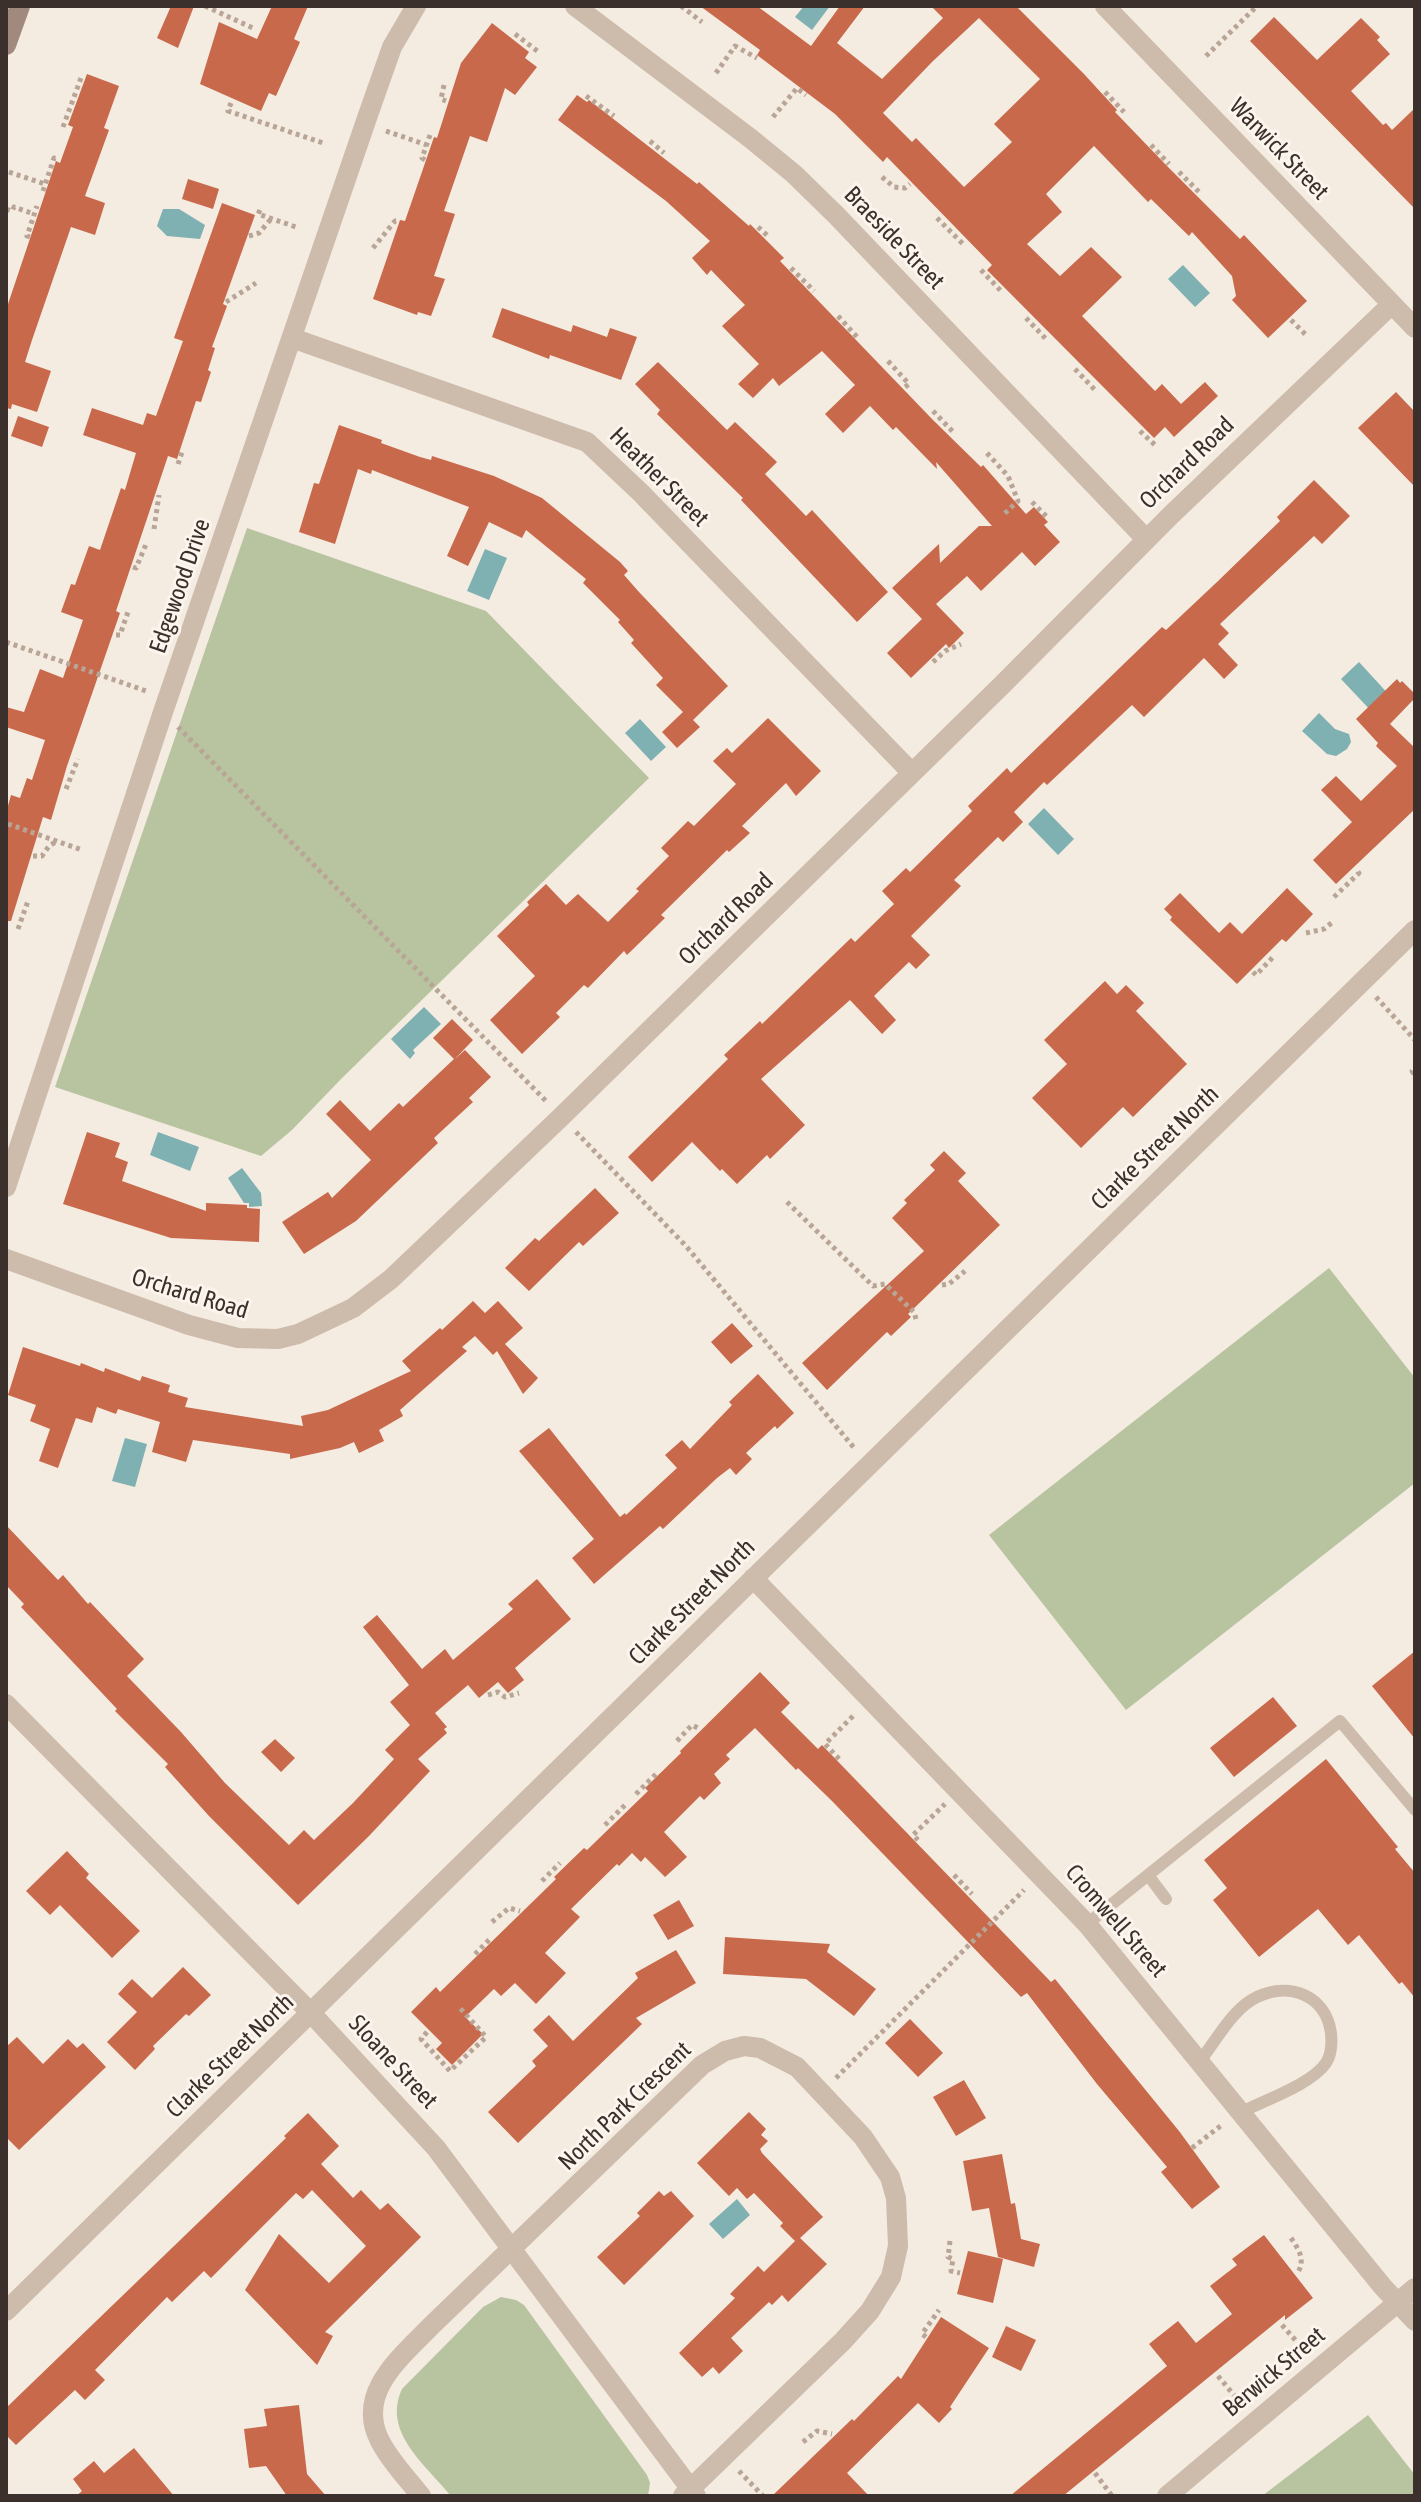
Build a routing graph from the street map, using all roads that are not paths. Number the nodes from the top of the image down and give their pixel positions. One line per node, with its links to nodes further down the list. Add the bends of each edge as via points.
1 (20, 6): 5 (main road)
2 (416, 6): 8 (street, Edgewood Drive, via 392,47)
3 (575, 6): 9 (street, Braeside Street, via 794,174)
4 (1105, 6): 6 (street, Warwick Street)
5 (6, 45)
6 (1392, 304): 7 (street, Warwick Street); 9 (street, Orchard Road)
7 (1415, 328)
8 (292, 338): 10 (street, Heather Street, via 587,442); 12 (street, Edgewood Drive)
9 (1146, 539): 10 (street, Orchard Road)
10 (912, 773): 13 (street, Orchard Road, via 391,1279 346,1312 298,1334 257,1340 214,1333)
11 (1415, 930): 14 (street, Clarke Street North)
12 (6, 1187)
13 (6, 1259)
14 (753, 1578): 19 (street, Cromwell Street); 20 (street, Clarke Street North)
15 (6, 1704): 20 (street, Sloane Street)
16 (1415, 1810): 17 (lane, via 1340,1721)
17 (1148, 1875): 18 (lane); 19 (lane)
18 (1166, 1899)
19 (1087, 1924): 21 (street, Cromwell Street)
20 (311, 2013): 23 (street, Sloane Street, via 436,2148); 25 (street, Clarke Street North)
21 (1200, 2061): 22 (street, Cromwell Street); 22 (lane, via 1253,1998 1269,1992 1304,1993 1325,2013 1332,2044 1326,2063 1305,2081)
22 (1234, 2116): 24 (street, Cromwell Street, via 1383,2287)
23 (512, 2251): 27 (street, Sloane Street); 27 (street, North Park Crescent, via 702,2065 725,2051 744,2046 779,2055 863,2137 890,2177 898,2220 891,2277 843,2341); 28 (street, North Park Crescent, via 431,2326 377,2390 374,2429)
24 (1407, 2295): 26 (street, Cromwell Street); 29 (street, Berwick Street)
25 (6, 2311)
26 (1415, 2321)
27 (690, 2493)
28 (421, 2496)
29 (1167, 2496)

